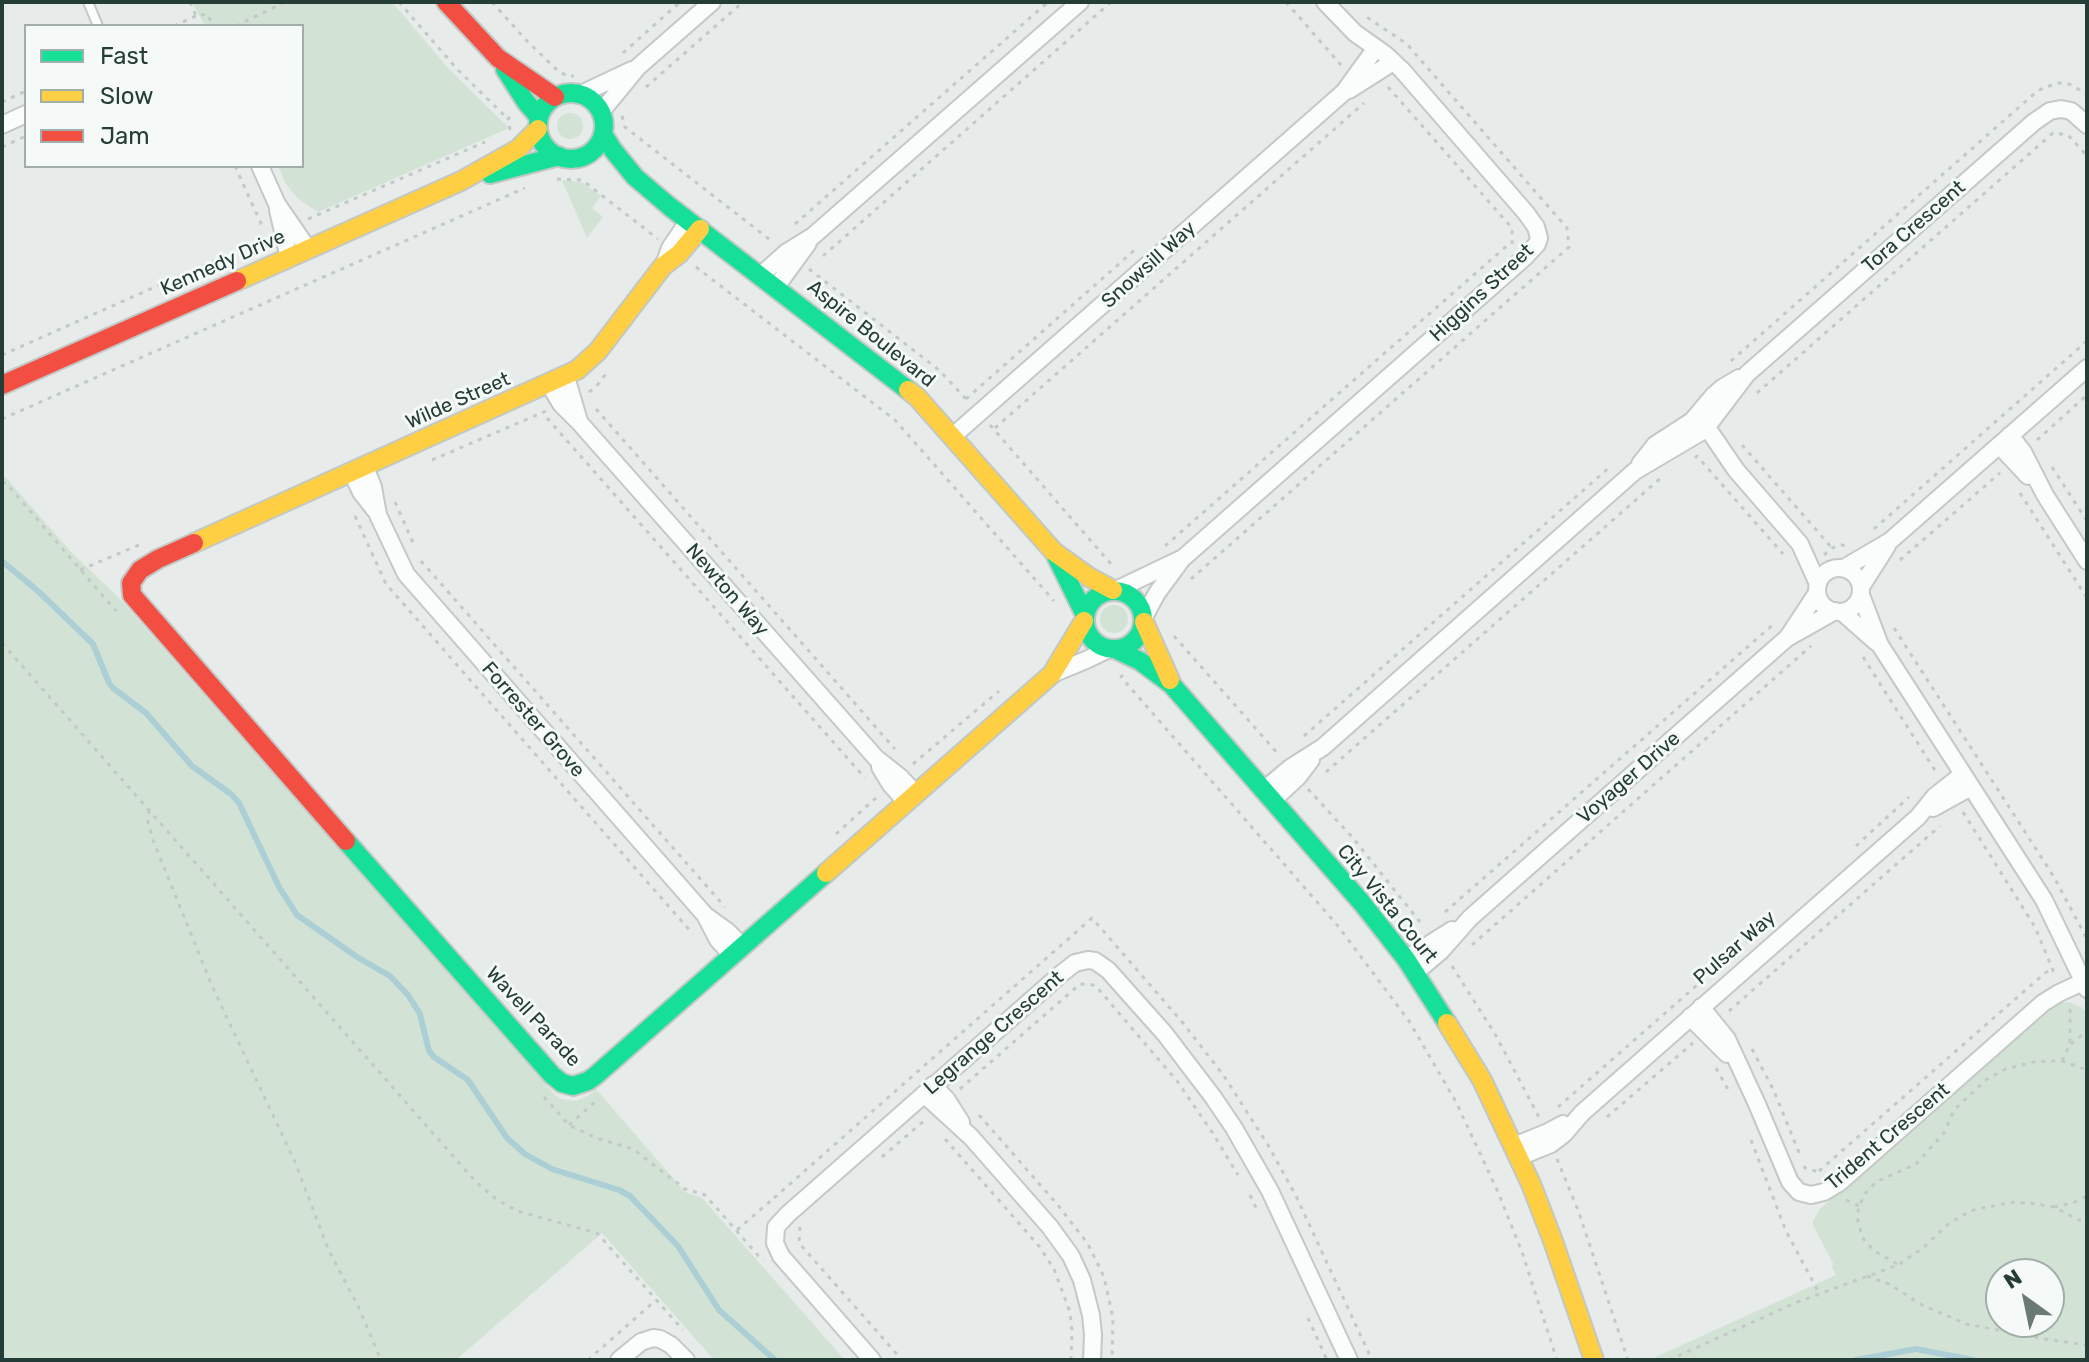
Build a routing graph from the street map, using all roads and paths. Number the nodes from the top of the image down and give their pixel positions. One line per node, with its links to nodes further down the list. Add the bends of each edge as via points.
1 (88, 2): 16 (lane)
2 (190, 2): 15 (path)
3 (285, 2): 19 (path)
4 (399, 2): 35 (path)
5 (446, 2): 22 (street)
6 (492, 2): 26 (path, via 557,70)
7 (680, 2): 21 (path)
8 (712, 2): 24 (street)
9 (1048, 2): 53 (path)
10 (1080, 2): 59 (street, via 813,236)
11 (1111, 2): 59 (path)
12 (1286, 2): 27 (path)
13 (1325, 2): 20 (street, Higgins Street)
14 (1359, 9): 60 (path, via 1407,44 1567,228 1569,247)
15 (196, 16): 17 (path); 18 (path, via 207,14)
16 (97, 24)
17 (178, 24)
18 (213, 24)
19 (240, 24)
20 (1376, 48): 23 (street, Higgins Street); 27 (street, Snowsill Way)
21 (620, 55)
22 (498, 58): 29 (street); 31 (street)
23 (1393, 62): 27 (street, Snowsill Way); 57 (street, Higgins Street, via 1533,221 1539,238)
24 (638, 67): 26 (street); 32 (street)
25 (1386, 84): 54 (path, via 1512,228)
26 (582, 85): 29 (street); 32 (street)
27 (1352, 86): 71 (street, Snowsill Way); 74 (path, via 1370,98)
28 (24, 92): 30 (path)
29 (555, 97): 36 (street)
30 (2, 102)
31 (526, 102): 35 (path); 36 (street)
32 (601, 112): 39 (street)
33 (24, 115): 37 (street)
34 (622, 116): 59 (path, via 625,127)
35 (508, 119): 44 (path)
36 (538, 123): 44 (street); 45 (street, via 545,146)
37 (2, 125)
38 (2087, 125): 73 (street, Tora Crescent, via 2065,109 2043,115 1747,374 1722,388)
39 (603, 134): 45 (street, via 594,149); 48 (street, Aspire Boulevard)
40 (24, 137): 42 (path)
41 (496, 137): 52 (path)
42 (2, 147)
43 (2087, 156): 68 (path, via 2068,135 2053,133)
44 (521, 157): 45 (street, Kennedy Drive); 55 (street, Kennedy Drive); 72 (path, via 533,184)
45 (568, 157): 48 (street, Aspire Boulevard)
46 (236, 168): 63 (path, via 267,237)
47 (261, 168): 50 (street)
48 (635, 177): 51 (street, Aspire Boulevard)
49 (547, 181): 56 (path, via 582,180)
50 (277, 204): 52 (street); 58 (street)
51 (694, 225): 56 (street, Wilde Street); 61 (street, Aspire Boulevard)
52 (293, 226): 55 (street)
53 (786, 232)
54 (1510, 243): 57 (path); 90 (path)
55 (308, 249): 58 (street, Kennedy Drive)
56 (674, 251): 65 (street, Wilde Street, via 590,360); 106 (path, via 895,420)
57 (1525, 257): 60 (path); 93 (street, Higgins Street)
58 (289, 258): 66 (street, Kennedy Drive)
59 (797, 260): 61 (street); 71 (path, via 939,370)
60 (1539, 273): 101 (path)
61 (768, 281): 75 (street, Aspire Boulevard, via 917,397)
62 (2087, 341): 86 (path)
63 (2, 355)
64 (2087, 368): 76 (street)
65 (558, 381): 81 (street, Wilde Street); 125 (street, Newton Way, via 561,404 876,758 891,785)
66 (2, 385)
67 (2087, 395): 77 (path)
68 (1752, 397)
69 (593, 406): 118 (path)
70 (542, 412): 121 (path)
71 (980, 415): 74 (path); 75 (street, Snowsill Way)
72 (2, 419)
73 (1698, 428): 97 (street, via 1699,440 1736,470); 123 (street, Tora Crescent, via 1655,445 1635,471 1323,747 1298,777)
74 (993, 429): 98 (path)
75 (953, 436): 91 (street, Aspire Boulevard)
76 (2004, 440): 77 (street); 87 (street)
77 (2018, 456): 94 (path); 96 (street)
78 (1684, 458): 97 (path, via 1697,456 1802,575)
79 (1672, 468): 119 (path)
80 (2053, 468): 84 (path)
81 (359, 470): 85 (street, Wilde Street); 133 (street, Forrester Grove, via 361,492 412,582 705,915 718,940)
82 (392, 494): 89 (path)
83 (2021, 494): 105 (path)
84 (2087, 521)
85 (232, 526): 133 (street, Wavell Parade, via 146,565 133,577 132,595 552,1075 573,1086 588,1081)
86 (1864, 537)
87 (1890, 541): 92 (street); 104 (street)
88 (142, 544): 100 (path)
89 (415, 547)
90 (1163, 548)
91 (1054, 552): 103 (street, Aspire Boulevard); 108 (street, Aspire Boulevard)
92 (1862, 558): 97 (path, via 1842,545); 99 (street)
93 (1182, 559): 103 (street, Higgins Street); 110 (street, Higgins Street)
94 (1901, 559)
95 (421, 560): 128 (path)
96 (2087, 561)
97 (1816, 562): 99 (street); 102 (street)
98 (1118, 567)
99 (1840, 568): 102 (street, via 1825,573); 104 (street, via 1856,575)
100 (80, 570)
101 (1191, 579)
102 (1818, 588): 107 (street, via 1823,605); 111 (street)
103 (1114, 590): 108 (street, via 1094,598); 110 (street, via 1137,601)
104 (1861, 591): 107 (street, via 1854,606); 113 (street)
105 (2087, 598)
106 (1057, 604)
107 (1838, 612): 111 (street, Voyager Drive); 113 (street)
108 (1085, 618): 114 (street, via 1091,639); 116 (street, Wavell Parade)
109 (1888, 618): 132 (path, via 2054,877)
110 (1144, 619): 114 (street, via 1138,638); 117 (street)
111 (1807, 621): 129 (path, via 1794,606); 134 (path, via 1821,637); 135 (street, Voyager Drive, via 1470,918 1441,951)
112 (2, 643): 126 (path)
113 (1880, 645): 120 (street)
114 (1112, 649): 116 (street, Wavell Parade); 117 (street, via 1140,661)
115 (1863, 657): 124 (path)
116 (1052, 674): 125 (street, Wavell Parade)
117 (1172, 685): 123 (street, City Vista Court)
118 (900, 755)
119 (1319, 778)
120 (1967, 781): 124 (street, Pulsar Way); 136 (street, via 2044,900)
121 (869, 783)
122 (1914, 793): 127 (path)
123 (1268, 795): 135 (street, City Vista Court)
124 (1953, 797): 137 (path, via 2035,927); 138 (street, Pulsar Way, via 1918,817); 139 (path)
125 (910, 798): 133 (street, Wavell Parade)
126 (149, 810): 163 (path, via 486,1191 517,1211 597,1233); 167 (path, via 153,840 212,986)
127 (1848, 853)
128 (728, 910)
129 (1436, 920)
130 (1769, 922): 147 (path)
131 (1103, 932): 155 (path, via 1092,918)
132 (2087, 939)
133 (737, 950)
134 (1463, 953)
135 (1410, 966): 151 (street, City Vista Court, via 1466,1052)
136 (2085, 986): 137 (street, Trident Crescent)
137 (2064, 990): 138 (street, Trident Crescent, via 1839,1183 1804,1195 1790,1182 1739,1066); 142 (path, via 2070,1001)
138 (1695, 1012): 151 (street, Pulsar Way, via 1582,1113)
139 (1726, 1014)
140 (2087, 1031): 142 (path)
141 (1695, 1041): 148 (path)
142 (2070, 1044): 143 (path)
143 (2062, 1061): 144 (path); 161 (path, via 2034,1062 1987,1079 1954,1110 1944,1133 1916,1164 1876,1182 1865,1194 1857,1217 1862,1237)
144 (2087, 1070)
145 (929, 1089): 146 (street); 158 (street, Legrange Crescent); 176 (street, Legrange Crescent, via 1069,967 1082,960 1101,965 1165,1034 1234,1128 1281,1213)
146 (942, 1104): 152 (path); 157 (path, via 1080,984 1095,985 1195,1107); 174 (street, via 1056,1234 1077,1266 1091,1315)
147 (1553, 1111)
148 (1602, 1121)
149 (569, 1125): 153 (path, via 633,1149 685,1189)
150 (937, 1130): 173 (path, via 1054,1269 1070,1312)
151 (1517, 1152): 177 (street)
152 (881, 1158)
153 (705, 1195)
154 (2087, 1196): 156 (path)
155 (774, 1198): 158 (path); 160 (path)
156 (2054, 1207): 159 (path); 161 (path, via 2015,1202 1976,1209)
157 (1257, 1210)
158 (788, 1214): 171 (street, via 774,1232 781,1256); 172 (path, via 801,1228 799,1243)
159 (2087, 1224)
160 (736, 1231)
161 (1898, 1265): 162 (path)
162 (1867, 1276): 166 (path, via 1966,1324); 178 (path)
163 (656, 1300): 165 (path); 168 (path)
164 (1303, 1308): 175 (path)
165 (690, 1338)
166 (2087, 1345)
167 (381, 1360)
168 (588, 1360)
169 (619, 1360): 170 (street, via 653,1338 671,1345)
170 (686, 1360)
171 (872, 1360)
172 (902, 1360)
173 (1071, 1360)
174 (1092, 1360)
175 (1327, 1360)
176 (1349, 1360)
177 (1594, 1360)
178 (1669, 1360)

